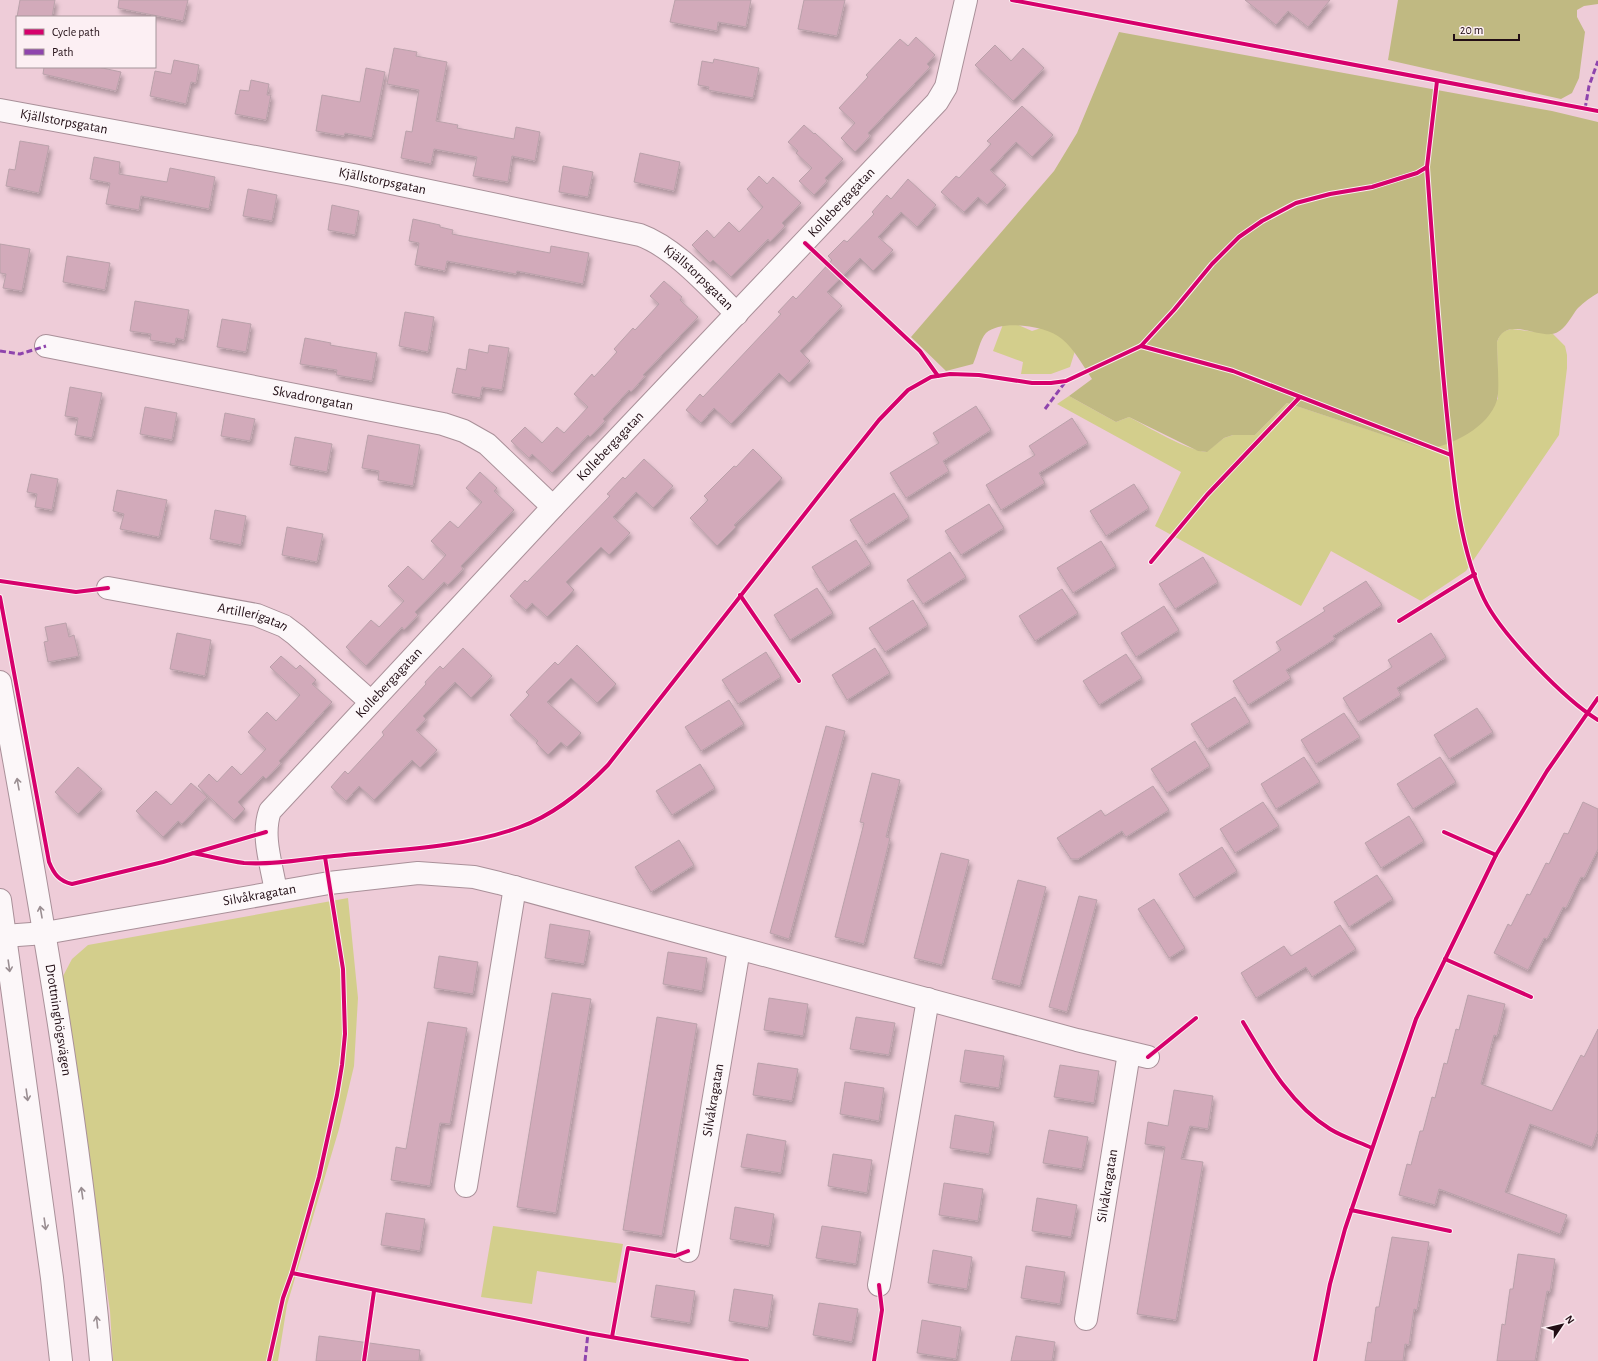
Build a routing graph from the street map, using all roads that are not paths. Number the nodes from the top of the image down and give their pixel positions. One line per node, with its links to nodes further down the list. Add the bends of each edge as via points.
1 (966, 0): 3 (street, Kollebergagatan, via 942,96)
2 (0, 110): 3 (street, Kjällstorpsgatan, via 353,175 640,235 668,249)
3 (738, 314): 5 (street, Kollebergagatan)
4 (46, 346): 5 (street, Skvadrongatan, via 457,428 487,444)
5 (553, 507): 8 (street, Kollebergagatan)
6 (108, 588): 8 (street, Artillerigatan, via 257,615 276,622 296,635)
7 (0, 682): 12 (street, Drottninghögsvägen, one-way to 7)
8 (371, 702): 10 (street, Kollebergagatan, via 270,811 266,821 266,832)
9 (515, 887): 10 (street, Silvåkragatan, via 474,877 418,873); 14 (street, Silvåkragatan); 16 (street)
10 (276, 892): 12 (street, Silvåkragatan)
11 (0, 900): 13 (street)
12 (45, 933): 13 (street, Silvåkragatan); 21 (street, Drottninghögsvägen, one-way to 12, via 84,1207)
13 (4, 936): 20 (street, one-way to 20, via 52,1278)
14 (739, 949): 15 (street, Silvåkragatan); 17 (street, Silvåkragatan)
15 (928, 1000): 18 (street); 19 (street, Silvåkragatan, via 1138,1055)
16 (466, 1186)
17 (688, 1252)
18 (879, 1285)
19 (1086, 1319)
20 (61, 1361)
21 (101, 1361)

